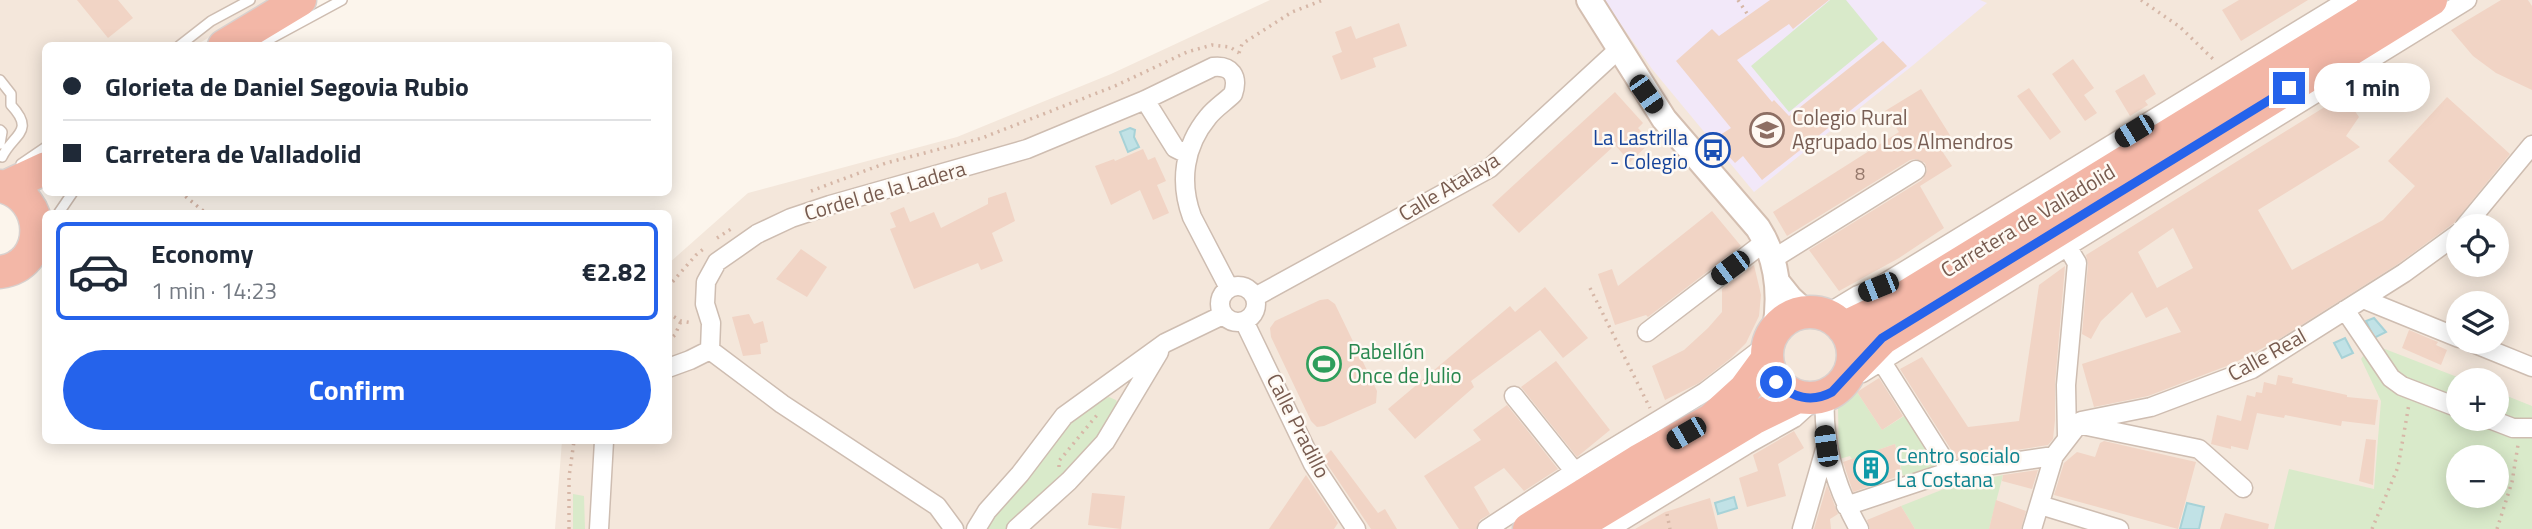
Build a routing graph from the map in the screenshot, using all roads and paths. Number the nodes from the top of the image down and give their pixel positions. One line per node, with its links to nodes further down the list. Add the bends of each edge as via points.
1 (250, 0): 13 (lane)
2 (300, 0): 14 (highway)
3 (342, 0): 15 (lane)
4 (1322, 0): 17 (path, via 1292,12 1242,44)
5 (1589, 0): 16 (main road)
6 (1738, 0): 12 (path)
7 (2141, 0): 19 (path, via 2180,27)
8 (2348, 0): 19 (street, Carretera de Valladolid)
9 (2389, 0): 51 (highway, Carretera de Valladolid, via 1895,303)
10 (2431, 0): 65 (highway, Carretera de Valladolid, via 1882,338)
11 (2467, 0): 41 (street, Carretera de Valladolid)
12 (1748, 15)
13 (184, 42)
14 (231, 42)
15 (264, 42)
16 (1620, 48): 42 (main road, via 1669,126 1758,228); 46 (street, Calle Atalaya, via 1490,168)
17 (1239, 53): 18 (path); 30 (path, via 1212,45 1187,52 982,138 886,163)
18 (1232, 71): 21 (street, Cordel de la Ladera, via 1213,67); 26 (street, via 1236,81 1233,94 1209,116)
19 (2228, 74): 51 (street, Carretera de Valladolid)
20 (0, 80): 28 (lane, via 22,116 23,127 6,148)
21 (1145, 100): 26 (street, via 1175,148); 60 (street, Cordel de la Ladera, via 1027,149 830,205 757,234 717,262 706,282)
22 (0, 130): 23 (lane)
23 (0, 144)
24 (2532, 145): 35 (street)
25 (42, 149): 28 (lane)
26 (1187, 154): 44 (street, via 1188,205)
27 (42, 168): 28 (highway)
28 (4, 169): 40 (highway, via 33,210)
29 (1916, 170): 42 (street)
30 (802, 195)
31 (71, 196): 33 (lane)
32 (185, 196): 34 (path)
33 (59, 210)
34 (202, 210)
35 (2475, 214)
36 (42, 217): 40 (highway)
37 (733, 228): 43 (path, via 696,255)
38 (42, 230): 40 (lane)
39 (2446, 242): 47 (street, Calle Real)
40 (27, 248)
41 (2068, 248): 62 (street, Carretera de Valladolid); 72 (street, via 2077,263 2066,385)
42 (1772, 261): 51 (main road, via 1790,299); 55 (street); 59 (main road)
43 (672, 283)
44 (1229, 288): 46 (street, via 1244,286); 50 (street, via 1221,298)
45 (1590, 288): 69 (path)
46 (1255, 297): 53 (street, via 1254,314)
47 (2363, 299): 48 (street, Calle Real); 56 (street)
48 (2346, 310): 66 (street, via 2391,378); 72 (street, Calle Real, via 2252,369 2151,407 2081,421)
49 (672, 315): 52 (path)
50 (1223, 315): 53 (street); 58 (street)
51 (1825, 318): 59 (highway, via 1786,319); 65 (highway, via 1852,346 1853,360)
52 (681, 321): 54 (path); 57 (path)
53 (1244, 321): 88 (street, Calle Pradillo, via 1313,464)
54 (695, 323)
55 (1647, 332)
56 (2446, 333)
57 (672, 338)
58 (1165, 343): 86 (street, via 1064,416); 87 (street, via 1105,442)
59 (1770, 344): 65 (highway, via 1770,371 1786,391); 69 (street); 90 (highway, via 1745,389 1711,419)
60 (710, 350): 63 (street); 85 (street, via 782,404 937,506)
61 (2500, 354): 64 (street)
62 (1882, 362): 65 (street, Carretera de Valladolid); 77 (street)
63 (672, 366)
64 (2532, 367)
65 (1826, 390): 76 (street); 91 (highway, Carretera de Valladolid, via 1753,419); 92 (street, Carretera de Valladolid, via 1794,418)
66 (2412, 390): 68 (street); 98 (path, via 2398,467)
67 (1514, 396): 78 (street)
68 (2446, 403)
69 (1657, 422): 78 (street)
70 (2509, 424): 71 (street)
71 (2526, 428): 99 (path)
72 (2073, 430): 75 (street); 79 (street, via 2199,449)
73 (574, 444): 83 (path)
74 (604, 444): 84 (street)
75 (2054, 456): 77 (street); 81 (street)
76 (1827, 468): 82 (street); 94 (street)
77 (1951, 471): 82 (street)
78 (1575, 472): 89 (street)
79 (2243, 488)
80 (1665, 504): 93 (path)
81 (2040, 505): 96 (street); 97 (street)
82 (1846, 506): 95 (street)
83 (569, 529)
84 (599, 529)
85 (954, 529)
86 (976, 529)
87 (1016, 529)
88 (1356, 529)
89 (1487, 529)
90 (1529, 529)
91 (1571, 529)
92 (1609, 529)
93 (1670, 529)
94 (1802, 529)
95 (1859, 529)
96 (2032, 529)
97 (2119, 529)
98 (2372, 529)
99 (2497, 529)

